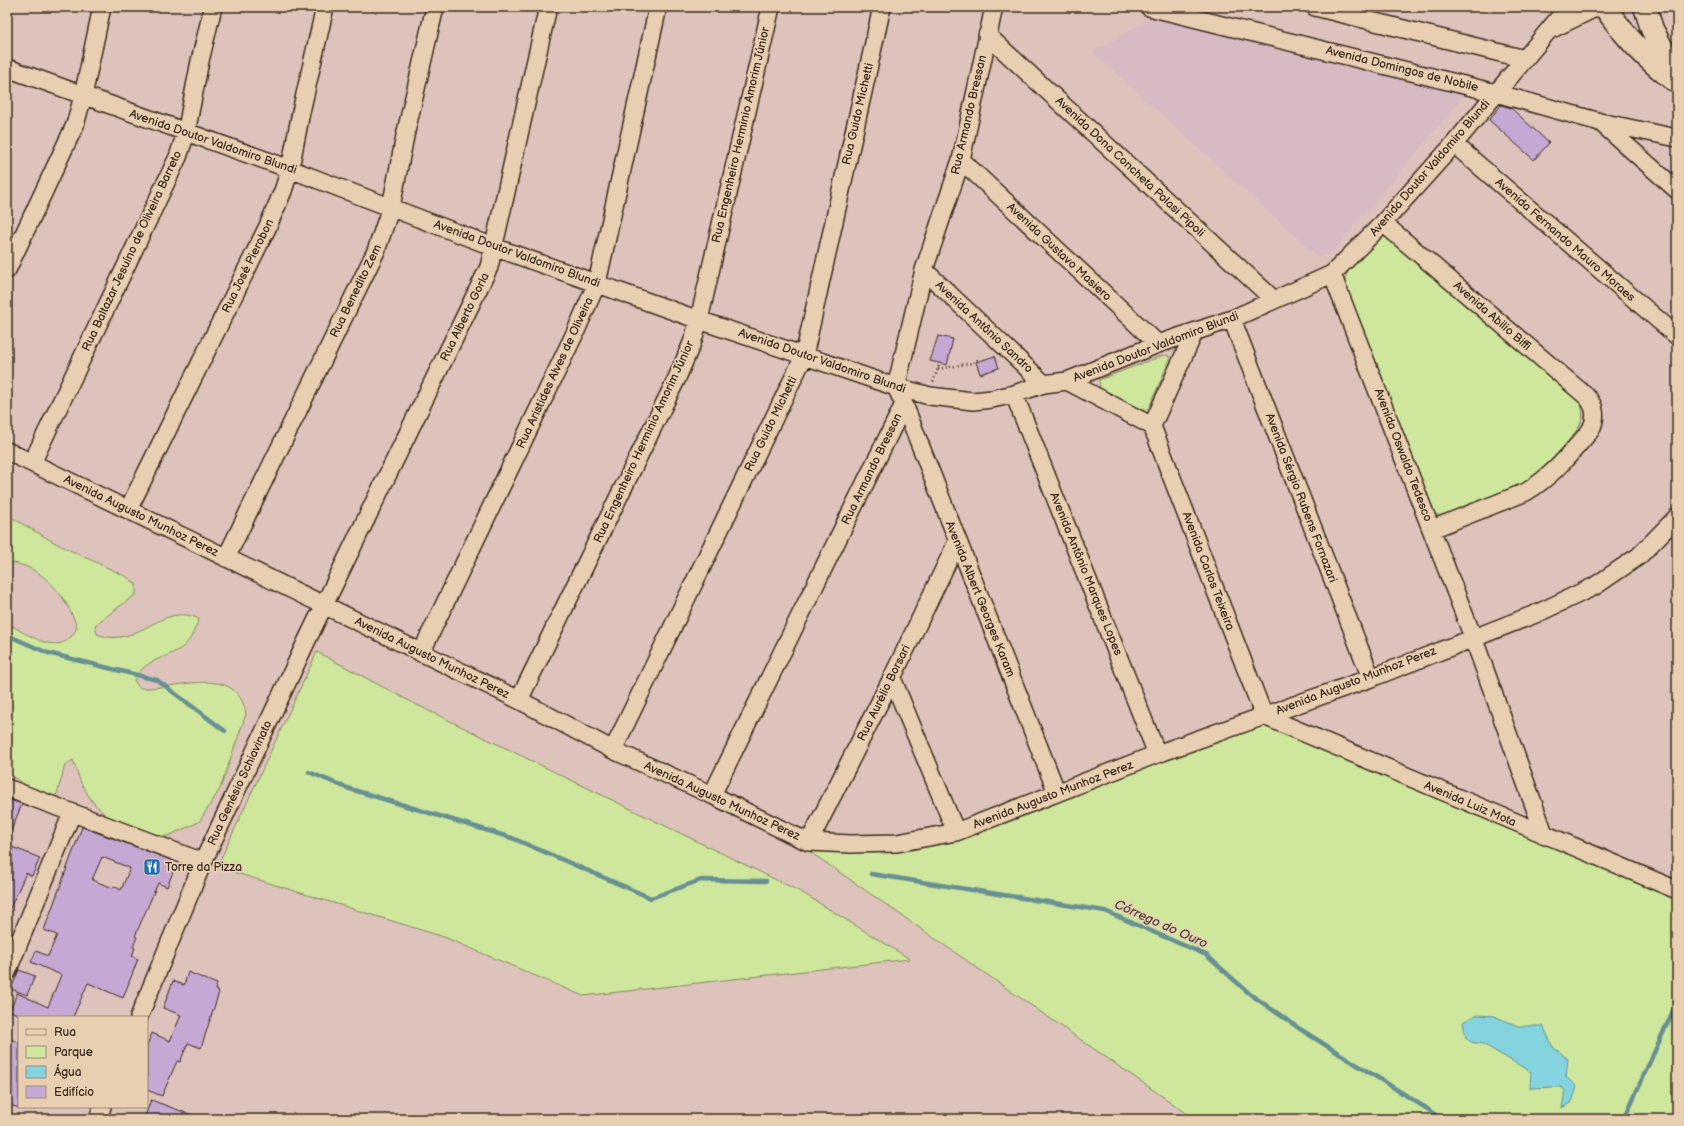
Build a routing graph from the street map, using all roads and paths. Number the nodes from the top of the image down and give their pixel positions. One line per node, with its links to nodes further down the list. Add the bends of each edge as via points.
1 (102, 7): 25 (street)
2 (213, 7): 27 (street, Rua Baltazar Jesuíno de Oliveira Barreto)
3 (326, 7): 31 (street, Rua José Pierobon)
4 (435, 7): 33 (street, Rua Benedito Zem)
5 (548, 7): 35 (street, Rua Alberto Gorla)
6 (658, 7): 39 (street, Rua Aristides Alves de Oliveira)
7 (771, 7): 42 (street, Rua Engenheiro Herminio Amorim Júnior)
8 (882, 7): 46 (street, Rua Guido Michetti)
9 (994, 7): 19 (street, Rua Armando Bressan)
10 (1149, 7): 24 (street, Avenida Domingos de Nobile)
11 (1315, 7): 20 (street)
12 (1568, 7): 18 (street, Avenida Doutor Valdomiro Blundi)
13 (1597, 7): 18 (street, Avenida Doutor Valdomiro Blundi)
14 (1605, 7): 23 (street, via 1618,27 1639,50)
15 (1611, 7): 16 (street)
16 (1617, 7)
17 (1645, 7): 22 (street, via 1652,29)
18 (1550, 30): 20 (street, Avenida Doutor Valdomiro Blundi)
19 (987, 35): 30 (street, Rua Armando Bressan); 40 (street, Avenida Dona Concheta Polasi Pipoli)
20 (1525, 59): 24 (street, Avenida Doutor Valdomiro Blundi)
21 (7, 68): 25 (street, Avenida Doutor Valdomiro Blundi)
22 (1677, 77)
23 (1677, 82)
24 (1496, 93): 26 (street, Avenida Domingos de Nobile); 29 (street, Avenida Doutor Valdomiro Blundi)
25 (83, 96): 27 (street, Avenida Doutor Valdomiro Blundi); 36 (street, via 65,147)
26 (1600, 122): 28 (street, Avenida Domingos de Nobile); 32 (street)
27 (186, 133): 31 (street, Avenida Doutor Valdomiro Blundi); 56 (street, Rua Baltazar Jesuíno de Oliveira Barreto, via 164,188)
28 (1677, 138)
29 (1454, 144): 34 (street, Avenida Doutor Valdomiro Blundi); 44 (street, Avenida Fernando Mauro Moraes)
30 (961, 160): 37 (street, Rua Armando Bressan); 45 (street, Avenida Gustavo Masiero)
31 (290, 168): 33 (street, Avenida Doutor Valdomiro Blundi); 57 (street, Rua José Pierobon, via 268,226)
32 (1677, 190)
33 (391, 207): 35 (street, Avenida Doutor Valdomiro Blundi); 61 (street, Rua Benedito Zem, via 376,251)
34 (1383, 223): 38 (street, Avenida Doutor Valdomiro Blundi); 59 (street, Avenida Abilio Biffi, via 1586,396 1595,412 1594,424 1590,431 1540,484)
35 (494, 247): 39 (street, Avenida Doutor Valdomiro Blundi); 62 (street, Rua Alberto Gorla, via 489,267)
36 (7, 270)
37 (924, 270): 50 (street, Avenida Antônio Sandro); 51 (street, Rua Armando Bressan)
38 (1332, 274): 40 (street, Avenida Doutor Valdomiro Blundi); 59 (street, Avenida Oswaldo Tedesco)
39 (597, 283): 42 (street, Avenida Doutor Valdomiro Blundi); 65 (street, Rua Aristides Alves de Oliveira)
40 (1273, 299): 41 (street, Avenida Doutor Valdomiro Blundi)
41 (1232, 319): 43 (street, Avenida Doutor Valdomiro Blundi); 67 (street, Avenida Sérgio Rubens Fornazari)
42 (699, 320): 46 (street, Avenida Doutor Valdomiro Blundi); 68 (street, Rua Engenheiro Herminio Amorim Júnior, via 677,378)
43 (1194, 333): 45 (street, Avenida Doutor Valdomiro Blundi); 54 (street)
44 (1677, 336)
45 (1158, 344): 49 (street, Avenida Doutor Valdomiro Blundi)
46 (804, 356): 51 (street, Avenida Doutor Valdomiro Blundi); 70 (street, Rua Guido Michetti)
47 (978, 361): 48 (path, via 938,369)
48 (940, 363)
49 (1067, 381): 50 (street, Avenida Doutor Valdomiro Blundi); 54 (street)
50 (1044, 384): 52 (street, Avenida Doutor Valdomiro Blundi)
51 (896, 387): 52 (street, Avenida Doutor Valdomiro Blundi, via 930,396 973,401); 53 (street, Rua Armando Bressan)
52 (1014, 394): 71 (street, Avenida Antônio Marques Lopes)
53 (904, 404): 60 (street, Avenida Albert Georges Karam); 74 (street, Rua Armando Bressan)
54 (1152, 426): 69 (street, Avenida Carlos Teixeira)
55 (7, 451): 56 (street, Avenida Augusto Munhoz Perez)
56 (32, 463): 57 (street, Avenida Augusto Munhoz Perez)
57 (128, 510): 61 (street, Avenida Augusto Munhoz Perez)
58 (1677, 517): 63 (street, Avenida Augusto Munhoz Perez, via 1639,556 1596,586)
59 (1432, 529): 63 (street, Avenida Oswaldo Tedesco)
60 (957, 542): 66 (street, Rua Aurélio Borsari); 73 (street, Avenida Albert Georges Karam)
61 (226, 558): 62 (street, Avenida Augusto Munhoz Perez)
62 (325, 607): 64 (street, Rua Alberto Gorla); 65 (street, Avenida Augusto Munhoz Perez)
63 (1473, 637): 67 (street, Avenida Augusto Munhoz Perez); 77 (street, Avenida Oswaldo Tedesco)
64 (308, 638): 79 (street, Rua Genésio Schiavinato)
65 (421, 653): 68 (street, Avenida Augusto Munhoz Perez)
66 (892, 678): 76 (street); 78 (street, Rua Aurélio Borsari)
67 (1371, 678): 69 (street, Avenida Augusto Munhoz Perez)
68 (519, 700): 70 (street, Avenida Augusto Munhoz Perez)
69 (1264, 716): 71 (street, Avenida Augusto Munhoz Perez); 77 (street, Avenida Luiz Mota)
70 (613, 750): 74 (street, Avenida Augusto Munhoz Perez)
71 (1157, 754): 73 (street, Avenida Augusto Munhoz Perez)
72 (7, 788): 75 (street)
73 (1057, 793): 76 (street, Avenida Augusto Munhoz Perez)
74 (712, 795): 78 (street, Avenida Augusto Munhoz Perez)
75 (72, 813): 79 (street); 81 (street)
76 (956, 832): 78 (street, Avenida Augusto Munhoz Perez, via 897,843)
77 (1545, 836): 80 (street, Avenida Luiz Mota)
78 (809, 842)
79 (203, 862): 82 (street, Rua Genésio Schiavinato)
80 (1677, 890)
81 (7, 972)
82 (139, 1016)
83 (102, 1108): 84 (street)
84 (98, 1119)

